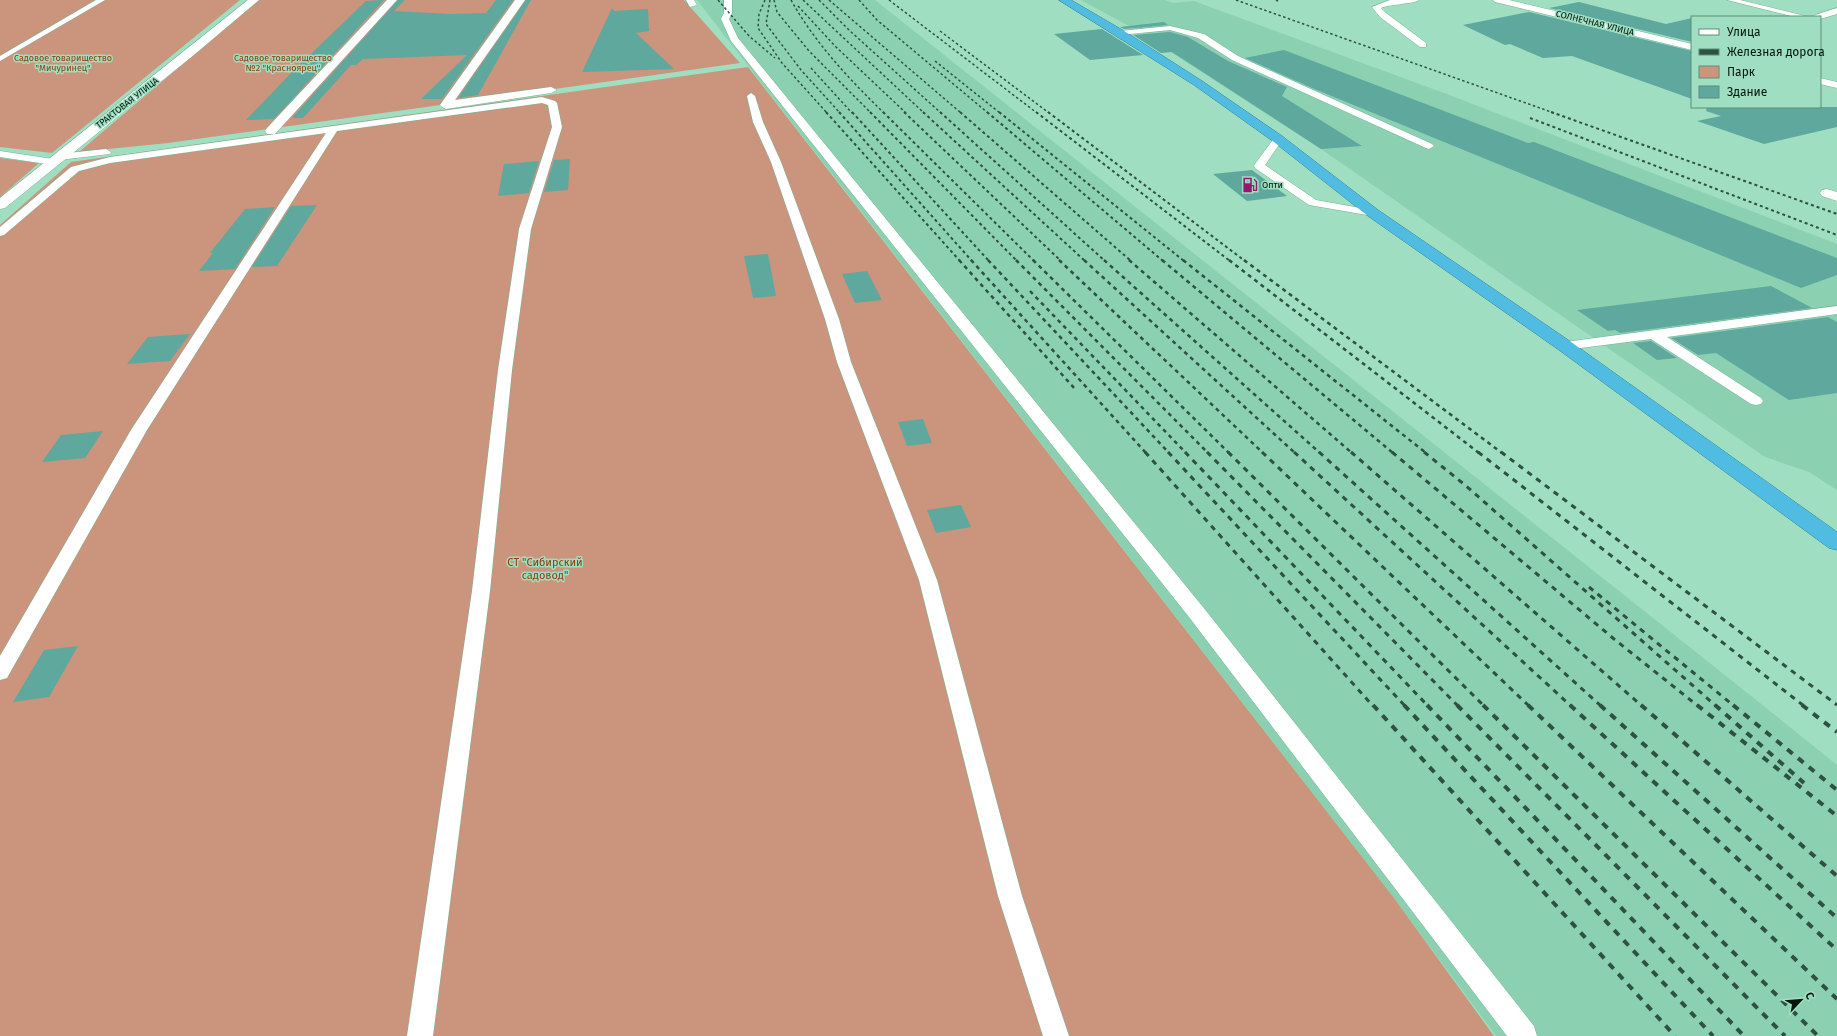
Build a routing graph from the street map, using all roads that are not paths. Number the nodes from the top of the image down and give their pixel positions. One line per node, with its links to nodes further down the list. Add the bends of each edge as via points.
1 (101, 0): 16 (lane)
2 (254, 0): 27 (street, ТРАКТОВАЯ УЛИЦА, via 178,64)
3 (392, 0): 23 (street)
4 (520, 0): 21 (street)
5 (728, 0): 39 (lane, via 728,13 725,19 734,39 1196,612)
6 (1064, 0): 13 (highway)
7 (1415, 0): 14 (lane, via 1390,2 1376,7)
8 (1498, 0): 15 (street, СОЛНЕЧНАЯ УЛИЦА)
9 (1730, 0): 11 (lane)
10 (1837, 11): 12 (street)
11 (1801, 16)
12 (1821, 16)
13 (1120, 33): 24 (highway); 25 (lane, via 1170,28 1201,36 1235,58)
14 (1423, 45)
15 (1691, 46)
16 (0, 59)
17 (1821, 81): 18 (street)
18 (1837, 85)
19 (551, 90): 21 (street)
20 (751, 96): 38 (lane, via 758,122 776,162 832,319 844,362 928,580 1010,896)
21 (446, 105): 23 (lane)
22 (334, 128): 30 (lane, via 110,160 75,169); 36 (lane, via 139,430); 37 (lane, via 542,100 552,103 557,127 525,229 505,370 481,591)
23 (271, 131): 27 (lane)
24 (1278, 139): 29 (highway); 29 (lane, via 1259,166 1314,203)
25 (1429, 146)
26 (0, 154): 27 (lane)
27 (56, 159): 28 (street, ТРАКТОВАЯ УЛИЦА)
28 (0, 205)
29 (1373, 212): 33 (highway)
30 (0, 233)
31 (1837, 310): 32 (lane)
32 (1655, 335): 33 (lane); 34 (lane)
33 (1565, 346): 35 (highway)
34 (1756, 401)
35 (1837, 543)
36 (0, 673)
37 (420, 1036)
38 (1056, 1036)
39 (1524, 1036)

